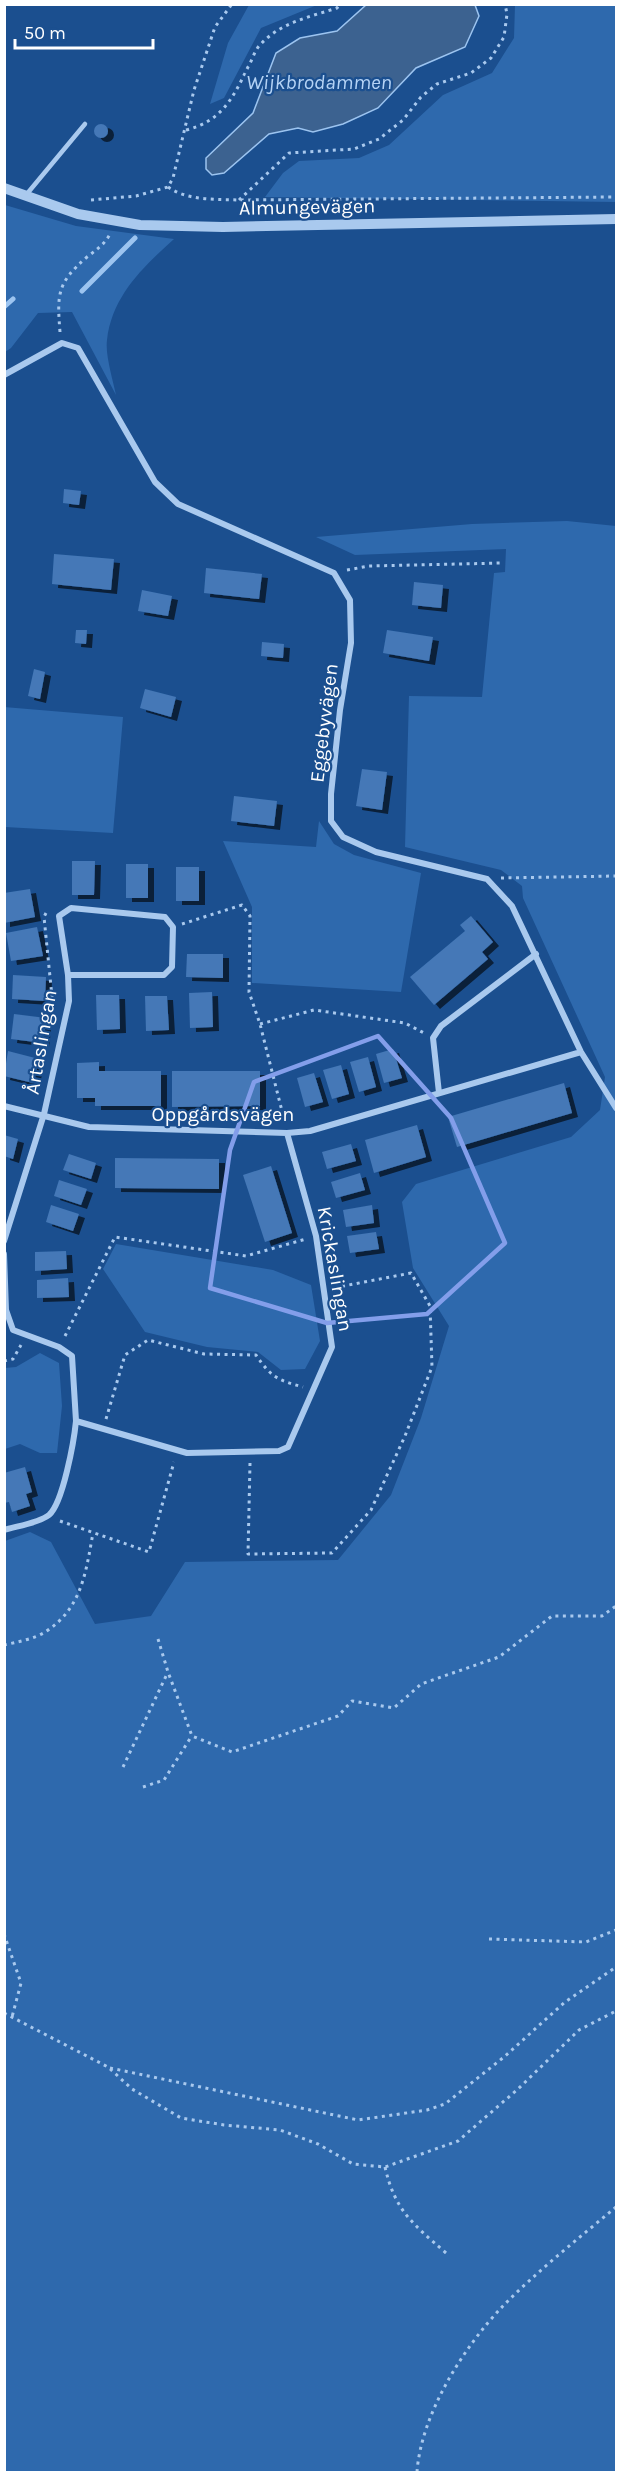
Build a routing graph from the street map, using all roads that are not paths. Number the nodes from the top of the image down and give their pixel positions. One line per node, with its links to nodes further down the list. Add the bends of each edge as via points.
1 (86, 124): 3 (lane)
2 (4, 188): 3 (street, Almungevägen)
3 (25, 197): 4 (street, Almungevägen, via 78,214 140,225 223,227)
4 (616, 219)
5 (4, 375): 6 (street, Eggebyvägen, via 62,343 78,348 155,482 178,504 334,573 350,600 351,643 340,710 331,821 343,837 376,852 487,879 512,906)
6 (536, 954): 8 (street); 9 (street, via 441,1026 433,1038)
7 (68, 975): 7 (street, Årtaslingan, via 164,975 172,967 173,927 165,917 71,908 59,916); 12 (street, Årtaslingan, via 69,1001)
8 (581, 1052): 9 (street, Oppgårdsvägen); 11 (street)
9 (440, 1093): 13 (street, Oppgårdsvägen, via 310,1131)
10 (4, 1106): 12 (street, Oppgårdsvägen)
11 (616, 1107)
12 (44, 1114): 13 (street, Oppgårdsvägen, via 116,1130); 14 (street)
13 (287, 1133): 16 (street, Krickaslingan, via 316,1236 332,1347 288,1447 279,1451 176,1451)
14 (4, 1241)
15 (4, 1254): 16 (street, via 6,1310 13,1330 72,1356)
16 (76, 1421): 17 (street, via 56,1506 48,1516)
17 (4, 1530)

